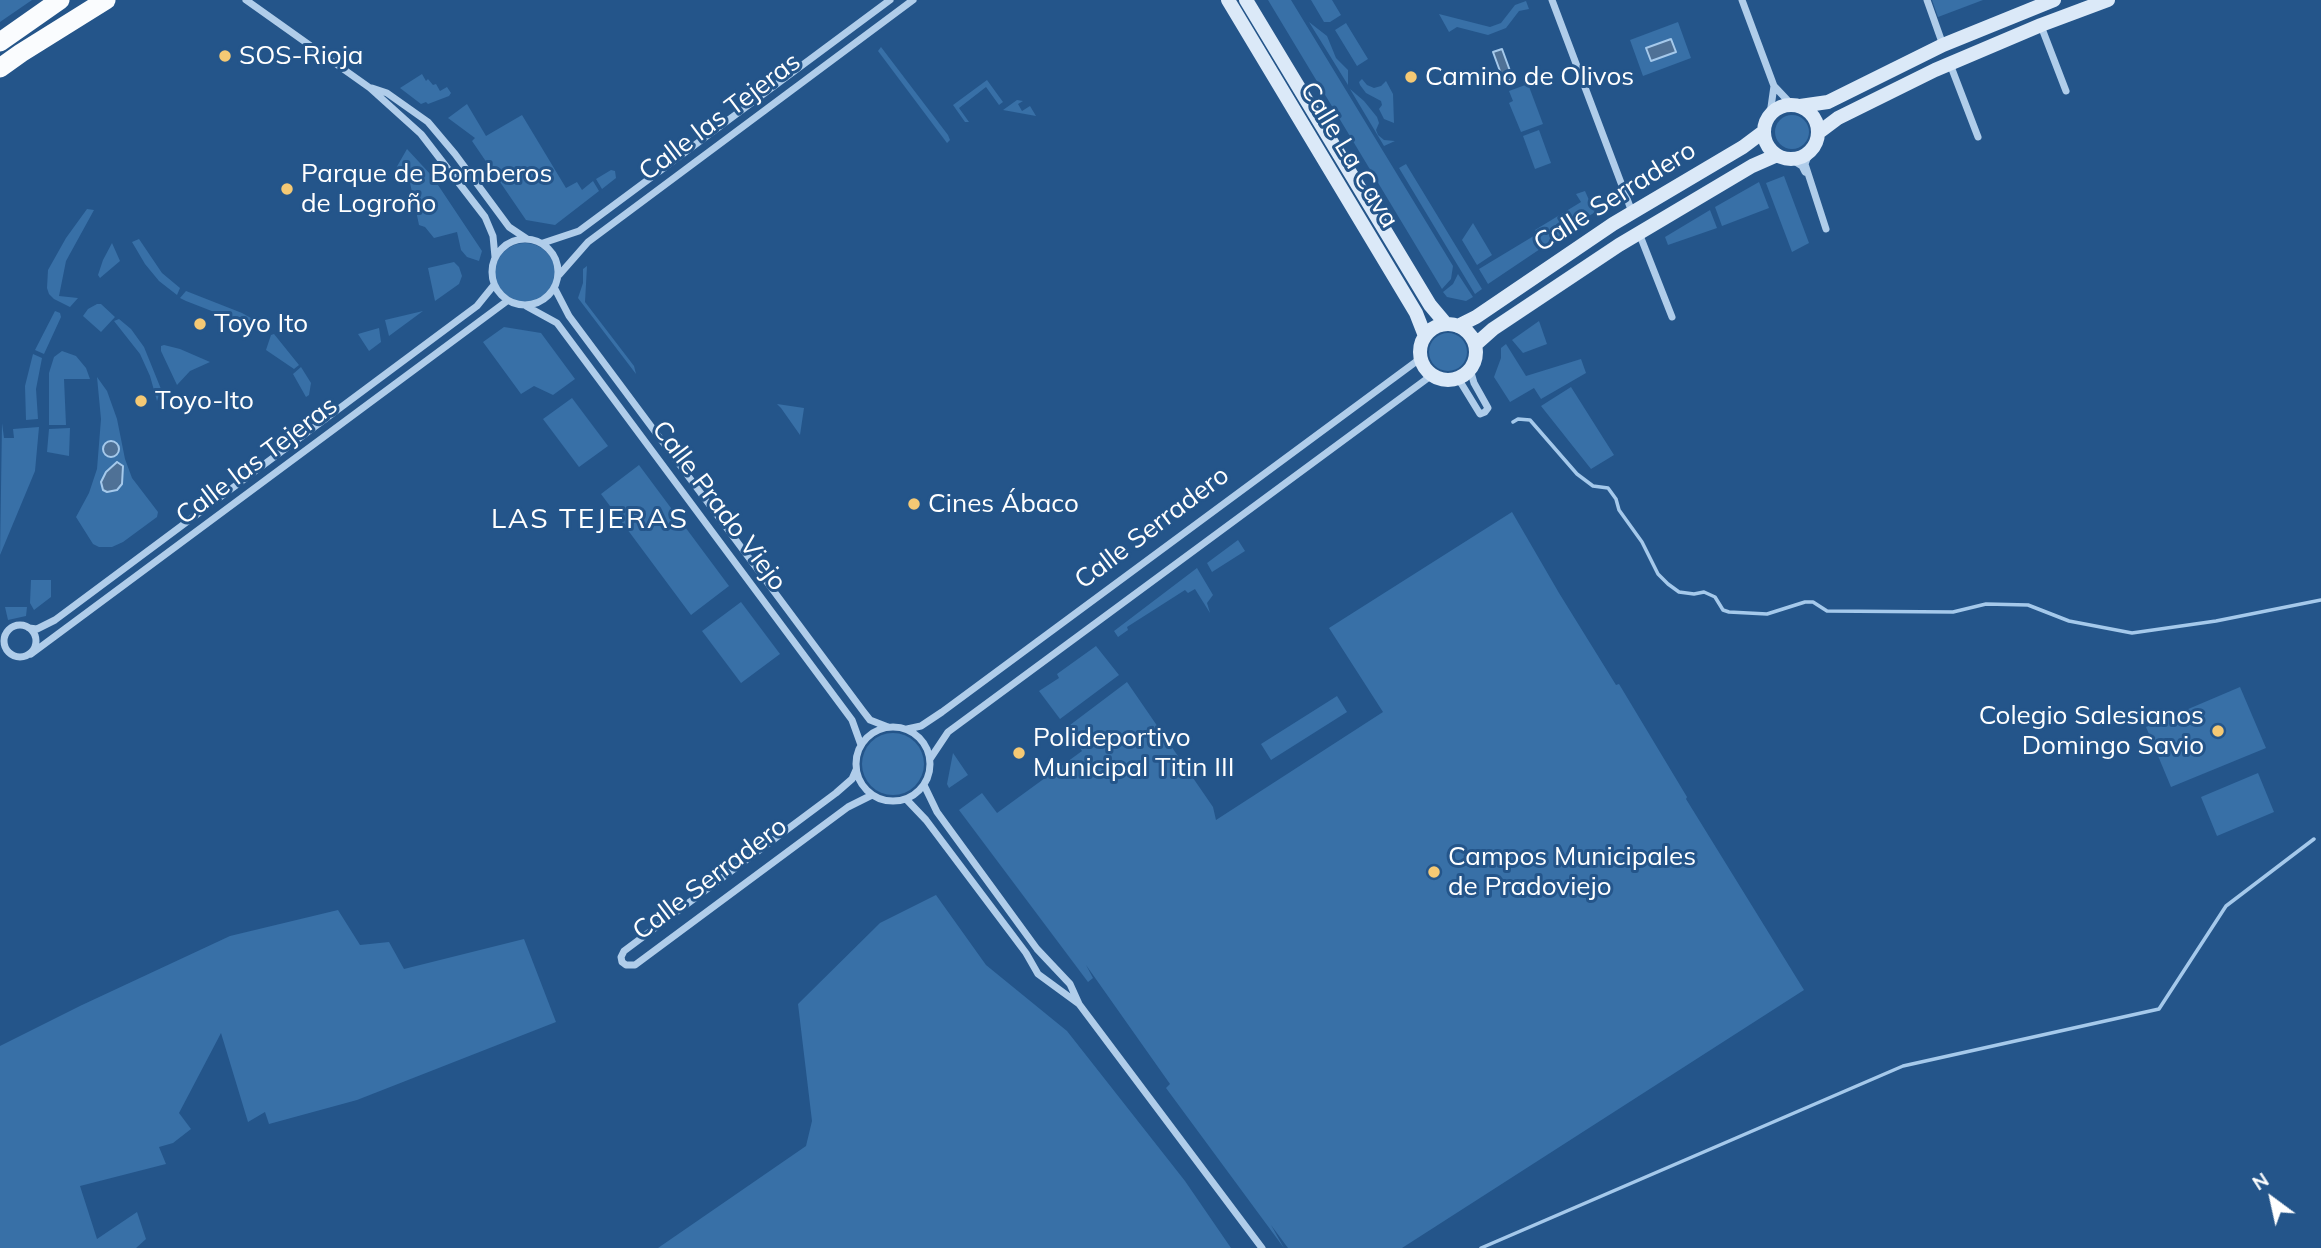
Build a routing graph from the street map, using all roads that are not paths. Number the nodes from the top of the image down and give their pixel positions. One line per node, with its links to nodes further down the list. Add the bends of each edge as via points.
1 (44, 0): 17 (highway)
2 (60, 0): 18 (highway)
3 (106, 0): 21 (highway)
4 (246, 0): 23 (street)
5 (890, 0): 37 (street, Calle las Tejeras, via 579,231)
6 (913, 0): 39 (street, Calle las Tejeras, via 588,242)
7 (1228, 0): 46 (main road, Calle La Cava, via 1416,313)
8 (1245, 0): 45 (main road, Calle La Cava, via 1430,305)
9 (1563, 0): 14 (street)
10 (1742, 0): 22 (street)
11 (1927, 0): 19 (street)
12 (2054, 0): 15 (main road)
13 (2108, 0): 16 (main road)
14 (1552, 2): 33 (street)
15 (2034, 4): 19 (main road)
16 (2041, 25): 20 (main road); 24 (street)
17 (0, 36)
18 (0, 42)
19 (1943, 45): 25 (main road, via 1828,102)
20 (1950, 64): 28 (main road, via 1838,118); 29 (street)
21 (0, 68)
22 (1774, 86): 25 (street); 26 (street)
23 (370, 88): 36 (street, via 387,93 428,121 509,227); 38 (street, via 421,134 485,217)
24 (2066, 91)
25 (1796, 105): 26 (main road, via 1783,105); 28 (main road, via 1814,116)
26 (1770, 114): 27 (main road)
27 (1763, 132): 31 (main road, via 1767,145); 33 (main road, Calle Serradero)
28 (1818, 133): 30 (main road)
29 (1979, 137)
30 (1810, 151): 31 (main road, via 1798,158); 32 (street, via 1805,164)
31 (1784, 157): 32 (street, via 1802,166); 35 (main road, Calle Serradero, via 1752,166)
32 (1811, 182): 34 (street)
33 (1632, 212): 45 (main road, Calle Serradero, via 1476,317)
34 (1826, 229)
35 (1638, 232): 44 (street); 47 (main road, Calle Serradero)
36 (527, 239): 37 (street); 38 (street, via 516,240)
37 (543, 243): 39 (street, via 558,263)
38 (495, 257): 40 (street)
39 (559, 275): 41 (street)
40 (494, 285): 42 (street); 52 (street, Calle las Tejeras, via 477,306 55,620)
41 (555, 289): 43 (street, via 538,304); 54 (street, Calle Prado Viejo, via 569,316 863,711 870,720)
42 (507, 301): 43 (street); 53 (street, Calle las Tejeras)
43 (526, 306): 56 (street, Calle Prado Viejo, via 556,323 852,720)
44 (1672, 317)
45 (1452, 325): 46 (main road, via 1434,327); 47 (main road, via 1469,333)
46 (1425, 336): 48 (main road)
47 (1475, 345): 49 (main road)
48 (1421, 358): 50 (main road); 55 (street, Calle Serradero, via 942,712)
49 (1470, 369): 51 (main road); 51 (street, via 1488,408 1483,414)
50 (1432, 375): 51 (main road); 57 (street, Calle Serradero, via 948,732)
51 (1455, 379)
52 (29, 628): 53 (street, via 37,640); 53 (street, via 9,629 4,645 15,657)
53 (30, 654)
54 (888, 727): 55 (street); 56 (street)
55 (907, 729): 57 (street, via 925,744)
56 (861, 745): 58 (street)
57 (930, 759): 59 (street)
58 (856, 770): 60 (street); 60 (street, Calle Serradero, via 836,793 624,951 622,962 635,965 848,807)
59 (924, 785): 61 (street); 62 (street, via 945,822 1037,949)
60 (872, 795): 61 (street, via 886,801)
61 (906, 799): 63 (street)
62 (1054, 965): 63 (street, via 1048,975); 64 (street)
63 (1038, 974): 64 (street)
64 (1079, 1004): 65 (street)
65 (1262, 1248)

